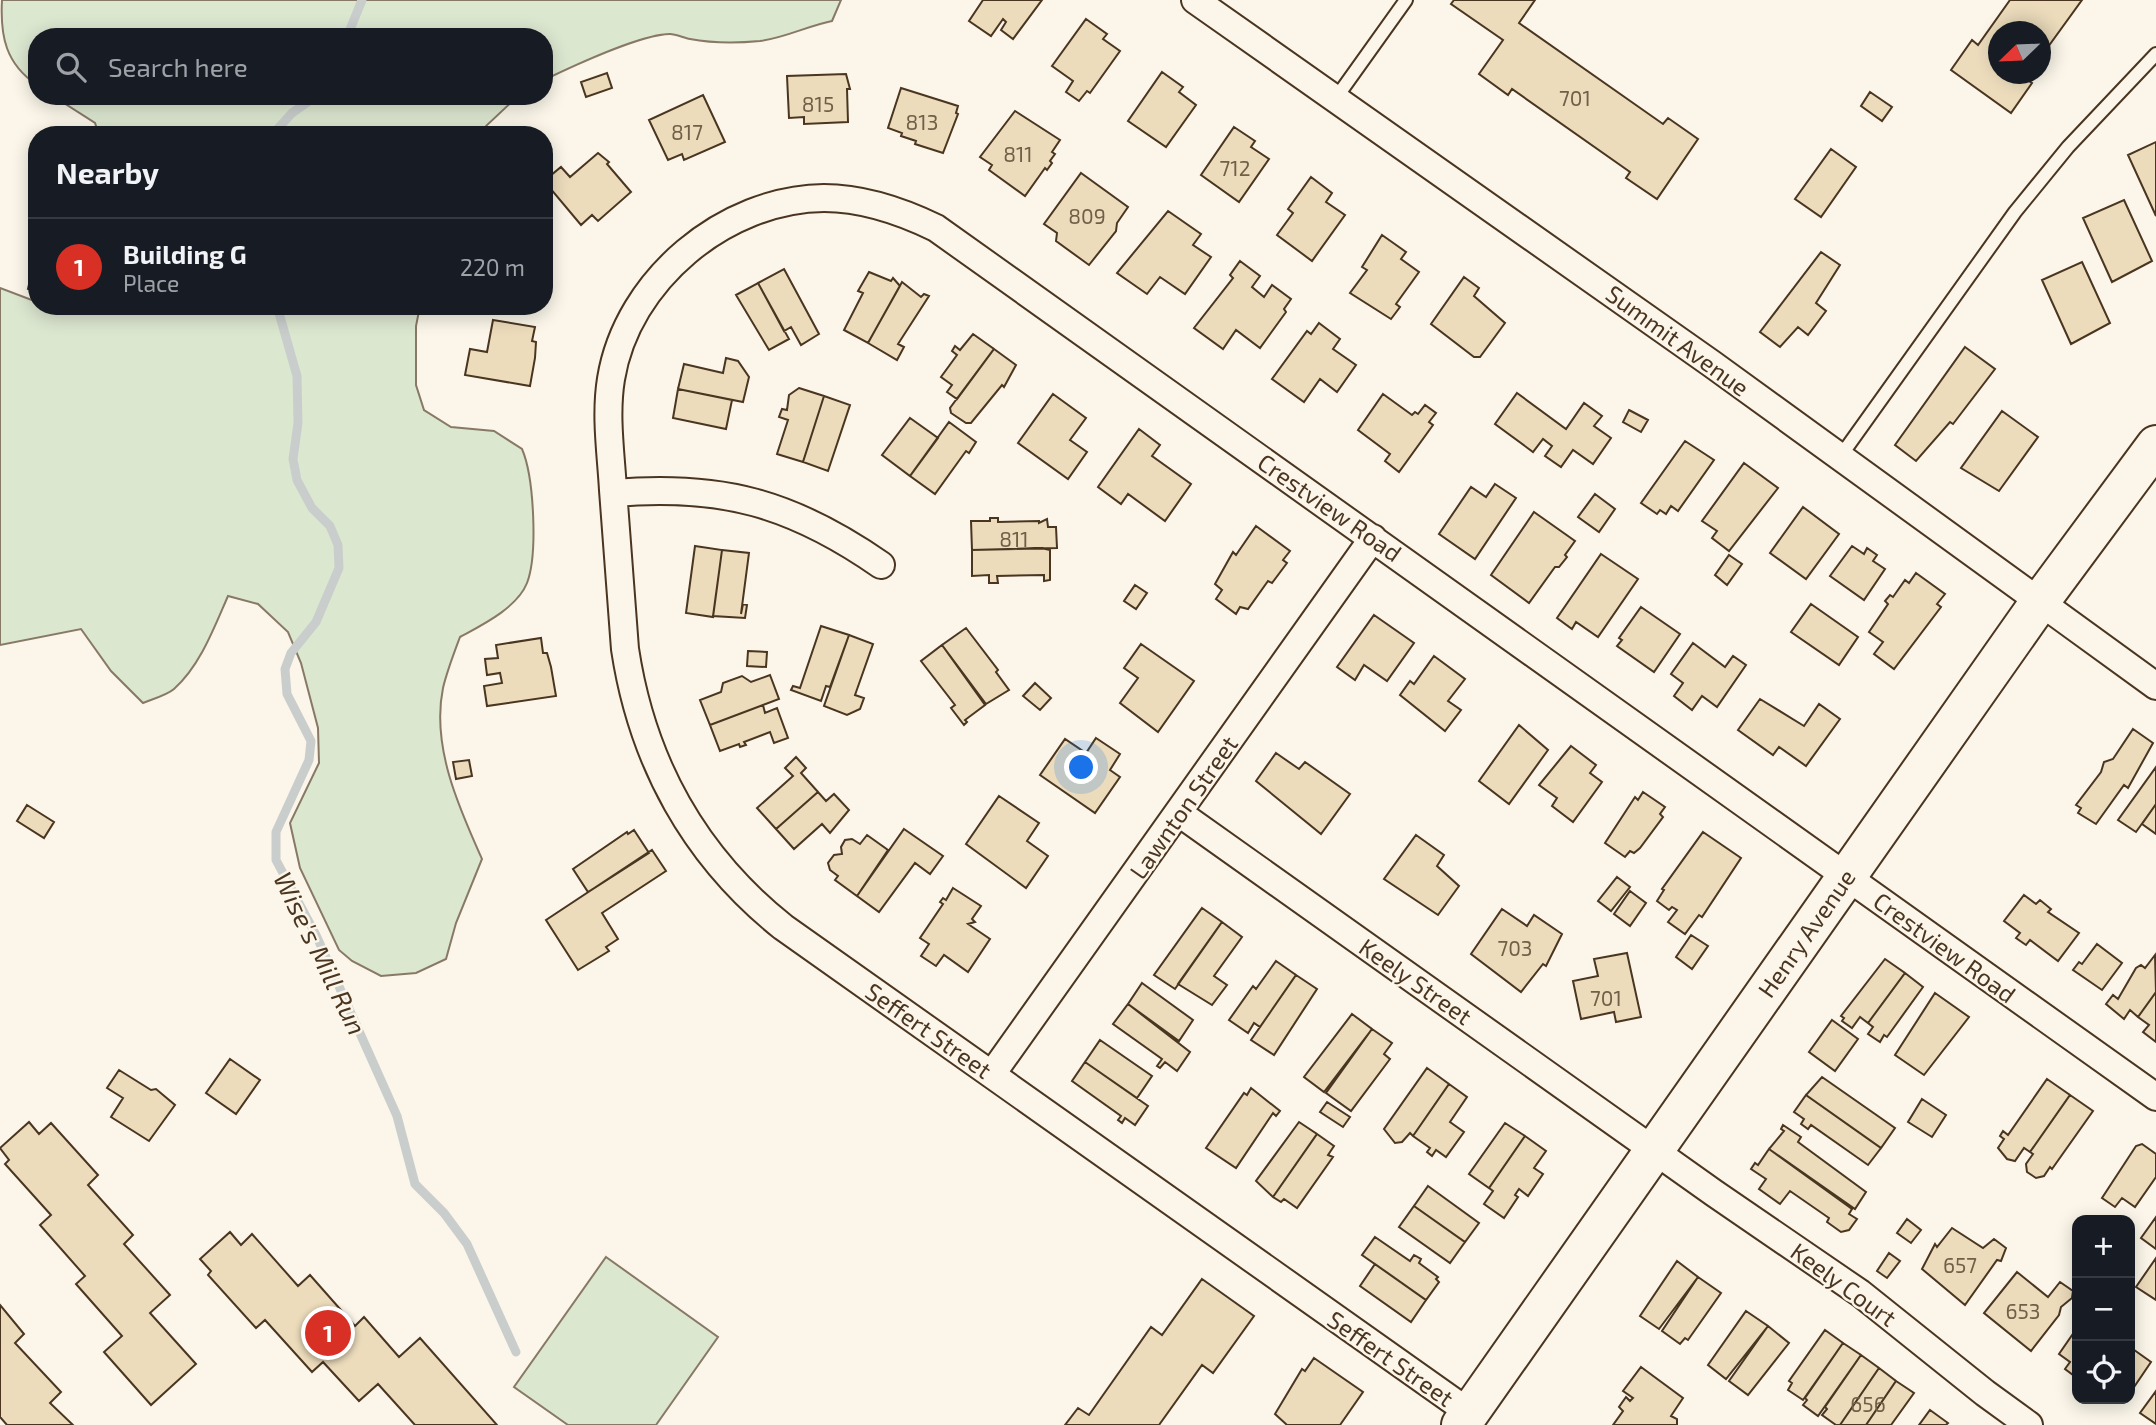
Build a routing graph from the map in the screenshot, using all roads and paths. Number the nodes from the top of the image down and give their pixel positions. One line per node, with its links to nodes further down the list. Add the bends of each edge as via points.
1 (1195, 0): 4 (street, Summit Avenue)
2 (1406, 0): 4 (lane)
3 (2156, 54): 6 (lane, via 2015,212)
4 (1336, 98): 6 (street, Summit Avenue)
5 (2156, 445): 10 (main road, Henry Avenue)
6 (1840, 457): 10 (street, Summit Avenue)
7 (614, 494): 8 (street, Crestview Road, via 608,421 611,379 623,339 641,303 680,257 731,222 788,202 824,198 881,206 936,228); 9 (street, via 696,490 754,502 830,532); 14 (street, Seffert Street, via 631,686 650,751 686,821 724,873 766,913)
8 (1373, 538): 12 (street, Lawnton Street); 13 (street, Crestview Road)
9 (881, 565)
10 (2039, 603): 11 (street, Summit Avenue); 13 (main road, Henry Avenue)
11 (2156, 685)
12 (1179, 813): 14 (street, Lawnton Street); 16 (street, Keely Street)
13 (1846, 876): 15 (street, Crestview Road); 16 (main road, Henry Avenue)
14 (992, 1074): 17 (street, Seffert Street)
15 (2156, 1097)
16 (1653, 1150): 17 (main road, Henry Avenue); 18 (street, Keely Court, via 1860,1293)
17 (1465, 1419)
18 (2029, 1425)

